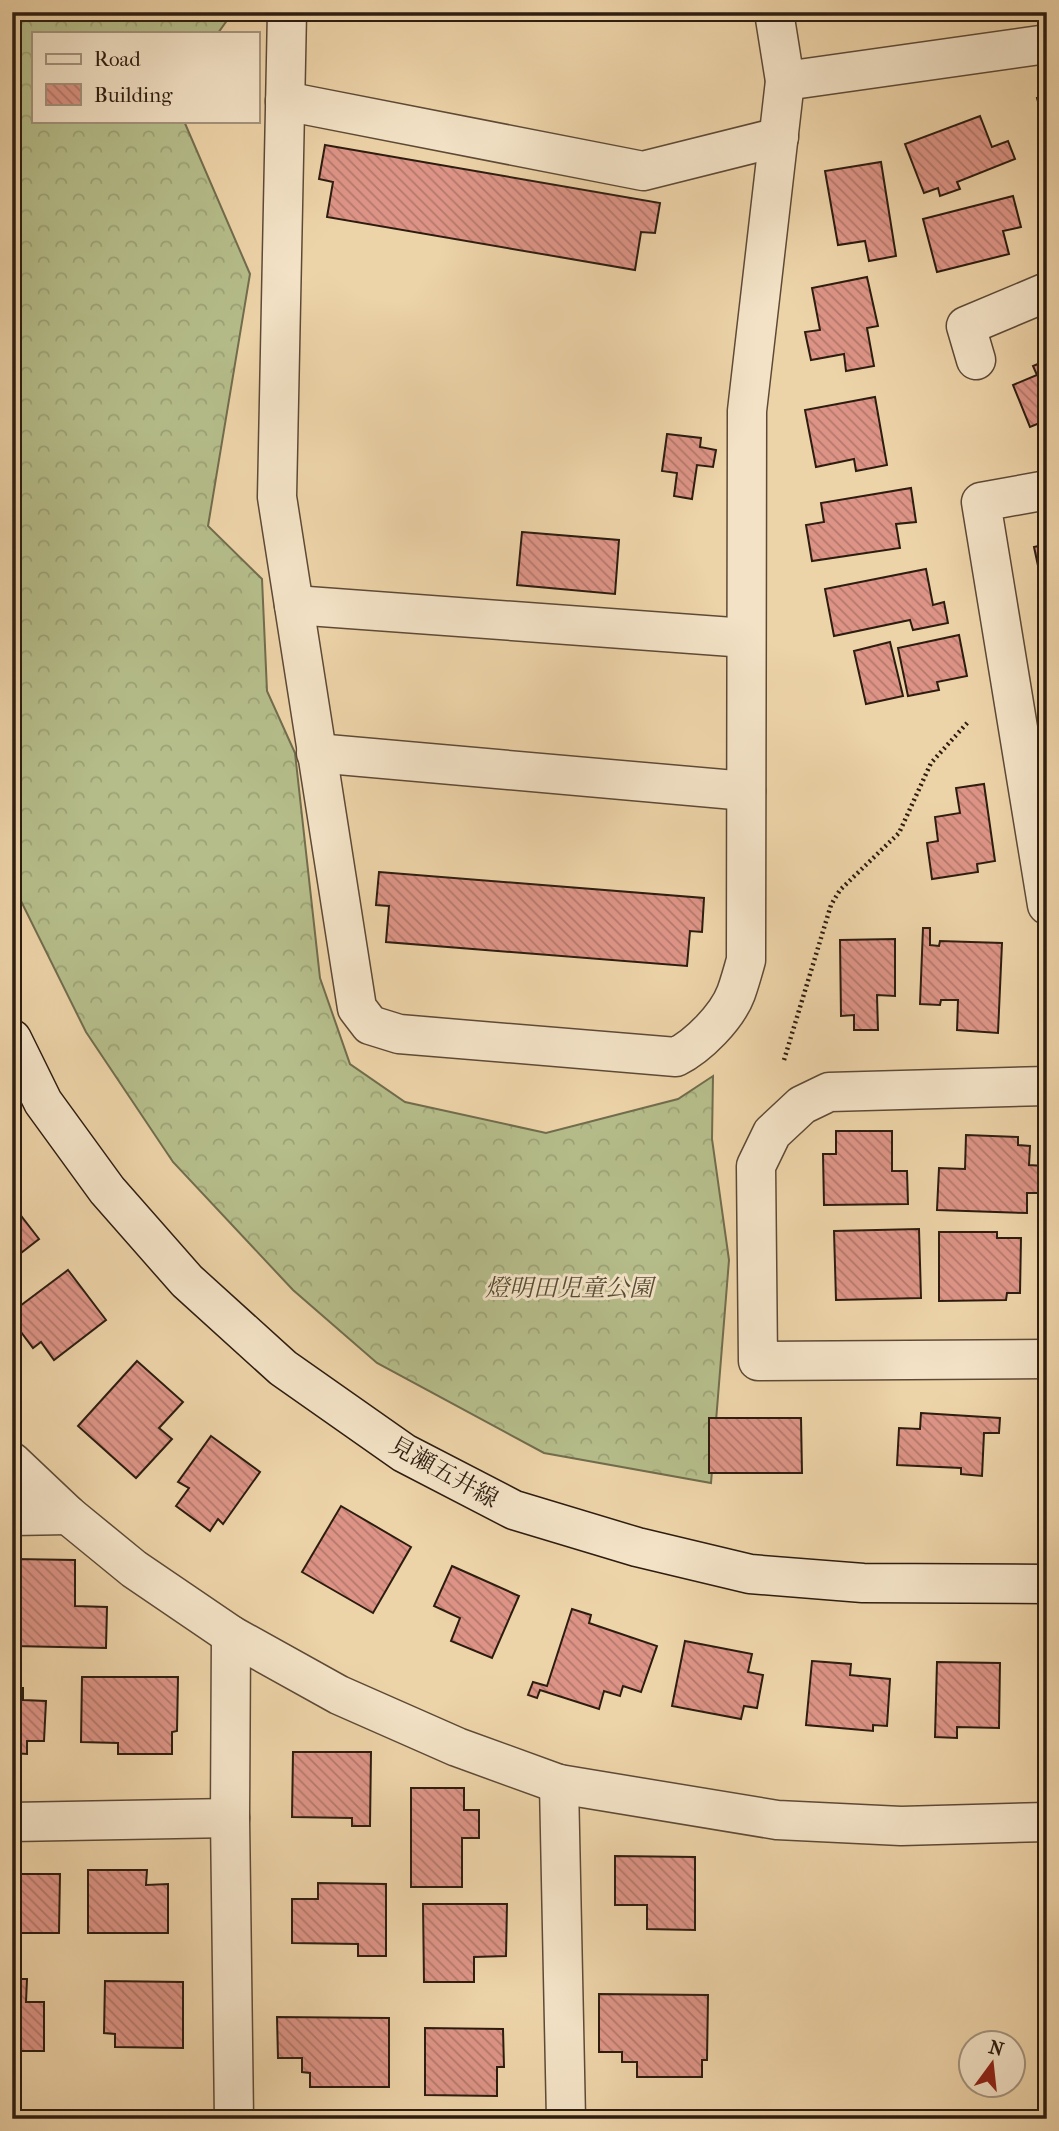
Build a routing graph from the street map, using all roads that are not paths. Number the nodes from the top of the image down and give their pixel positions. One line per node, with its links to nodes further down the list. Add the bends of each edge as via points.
1 (287, 12): 5 (street)
2 (774, 12): 4 (street)
3 (1047, 44): 4 (street)
4 (785, 81): 6 (street)
5 (285, 101): 6 (street, via 643,172); 10 (street, via 277,497)
6 (779, 137): 11 (street, via 747,411)
7 (1047, 292): 8 (street, via 966,327)
8 (976, 360)
9 (1047, 490): 14 (street, via 981,502)
10 (294, 605): 11 (street); 12 (street)
11 (746, 638): 13 (street)
12 (317, 752): 13 (street); 13 (street, via 357,1008 370,1024 399,1034 676,1057 691,1050 736,995 746,960)
13 (746, 791)
14 (1047, 905)
15 (12, 1039): 21 (street, 見瀬五井線, via 43,1102 99,1179 187,1281 283,1368 404,1454 514,1510 637,1547 750,1574 863,1583)
16 (1047, 1086): 17 (street, via 829,1091 802,1105 772,1133 756,1166 758,1361)
17 (1047, 1359)
18 (12, 1462): 19 (street)
19 (68, 1515): 20 (street); 22 (street, via 134,1569)
20 (12, 1516)
21 (1047, 1584)
22 (231, 1635): 23 (street, via 339,1695 457,1748); 24 (street)
23 (559, 1784): 26 (street, via 777,1821 901,1826); 28 (street)
24 (230, 1818): 25 (street); 27 (street)
25 (12, 1822)
26 (1047, 1822)
27 (234, 2119)
28 (566, 2119)

